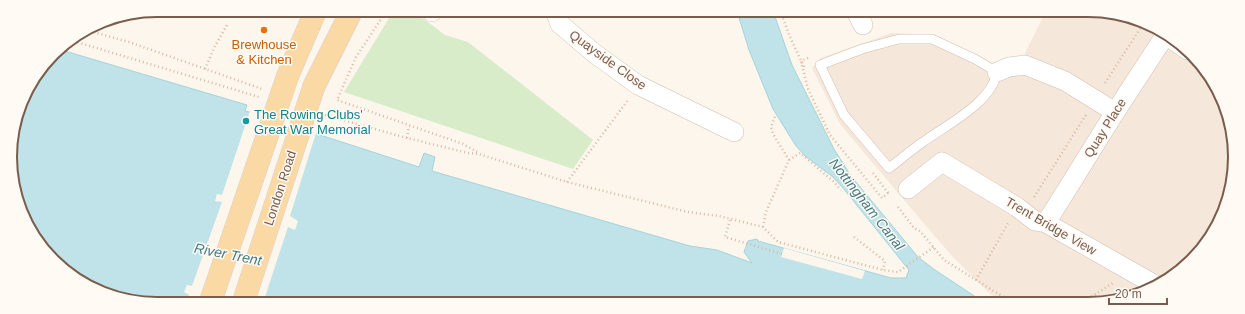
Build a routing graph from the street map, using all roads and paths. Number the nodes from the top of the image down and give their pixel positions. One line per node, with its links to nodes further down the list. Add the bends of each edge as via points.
1 (313, 17): 35 (main road, bridge, via 288,76)
2 (348, 17): 36 (main road, London Road, bridge, via 314,86)
3 (382, 17): 17 (path, via 356,57 337,100)
4 (558, 17): 12 (street, Quayside Close, via 560,24 594,53)
5 (227, 25): 10 (path)
6 (1141, 27): 14 (path)
7 (93, 32): 10 (path)
8 (1163, 39): 15 (street, Quay Place)
9 (809, 57): 24 (path, via 801,61 808,89 830,135 882,198)
10 (205, 69): 13 (path)
11 (997, 72): 11 (lane, via 932,39 899,39 862,49 820,65 844,115 889,168 973,107 996,83); 14 (street, via 1025,65 1065,81)
12 (638, 85): 18 (street, Quayside Close); 26 (path, via 567,182)
13 (263, 89)
14 (1094, 100): 15 (street); 25 (path, via 1028,208)
15 (1115, 112): 27 (street, Quay Place)
16 (776, 114): 21 (path, via 771,127)
17 (409, 126): 19 (path); 20 (path, via 463,144)
18 (734, 132)
19 (407, 138)
20 (480, 154)
21 (789, 160): 23 (path, via 800,152); 28 (path, via 766,212)
22 (908, 189): 25 (street, Trent Bridge View, via 942,162)
23 (841, 190)
24 (888, 193)
25 (1017, 207): 27 (street, Trent Bridge View, via 1035,221); 33 (path)
26 (730, 220): 28 (path); 30 (path, via 725,237)
27 (1046, 223): 32 (street, Trent Bridge View)
28 (763, 227): 31 (path, via 778,242)
29 (854, 237): 31 (path, via 885,261)
30 (782, 254)
31 (883, 270): 33 (path, via 898,272 934,247 944,260)
32 (1130, 272): 34 (street, Trent Bridge View); 38 (path)
33 (976, 280): 37 (path)
34 (1151, 283)
35 (212, 297)
36 (245, 297)
37 (1003, 297)
38 (1094, 297)

